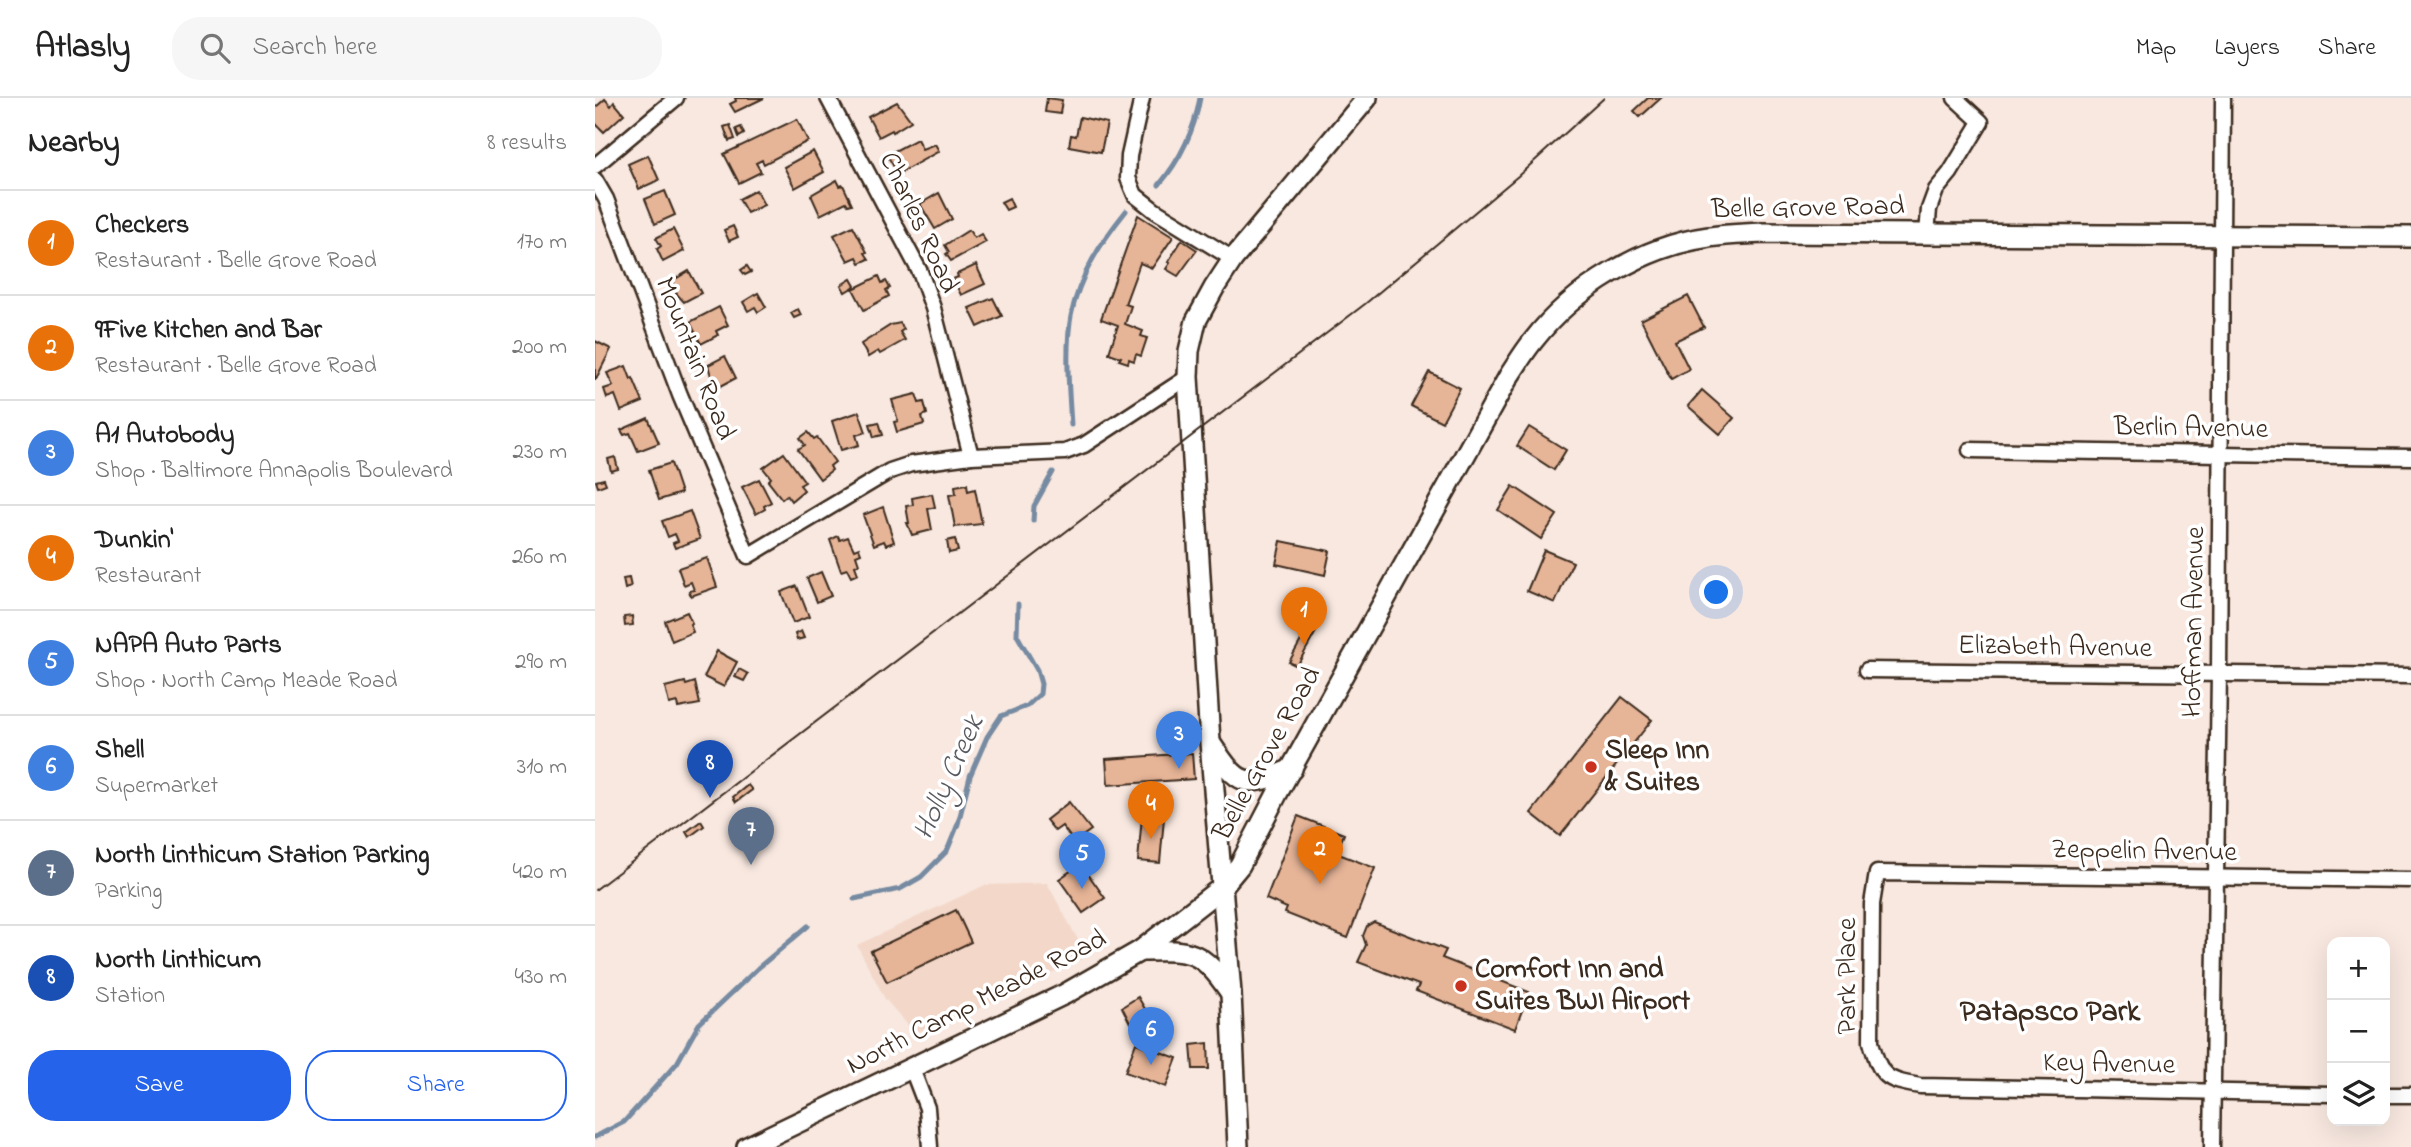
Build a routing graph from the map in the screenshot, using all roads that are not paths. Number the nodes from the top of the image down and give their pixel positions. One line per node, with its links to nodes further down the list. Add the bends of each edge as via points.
1 (676, 98): 7 (street)
2 (828, 98): 16 (street, Charles Road, via 920,272)
3 (1142, 98): 12 (street, via 1129,156 1128,178 1135,195)
4 (1367, 98): 12 (main road)
5 (1955, 98): 9 (street, via 1981,122 1936,190)
6 (2223, 98): 10 (street, Hoffman Avenue)
7 (595, 166)
8 (595, 180): 16 (street, Mountain Road, via 748,556 890,471)
9 (1927, 234): 10 (main road, Belle Grove Road); 22 (main road, Belle Grove Road, via 1707,237 1664,248 1622,267 1561,311 1509,376)
10 (2222, 235): 11 (main road, Belle Grove Road); 15 (street, Hoffman Avenue)
11 (2411, 237)
12 (1233, 259): 13 (main road, via 1196,321)
13 (1188, 377): 16 (street, via 1084,445 1065,452); 21 (main road)
14 (1970, 450): 15 (street, Berlin Avenue)
15 (2221, 454): 17 (street, Berlin Avenue); 19 (street, Hoffman Avenue)
16 (971, 456)
17 (2411, 457)
18 (1867, 670): 19 (street, Elizabeth Avenue)
19 (2219, 674): 20 (street, Elizabeth Avenue); 24 (street, Hoffman Avenue)
20 (2411, 676)
21 (1210, 742): 22 (main road, via 1227,768 1249,782); 26 (main road)
22 (1291, 769): 26 (main road, Belle Grove Road, via 1240,865)
23 (1877, 873): 24 (street, Zeppelin Avenue); 30 (street, Park Place, via 1872,904 1871,1042)
24 (2216, 878): 25 (street, Zeppelin Avenue); 31 (street, Hoffman Avenue)
25 (2411, 880)
26 (1221, 888): 27 (main road, North Camp Meade Road); 28 (main road)
27 (1140, 951): 28 (main road, via 1186,951 1202,958); 29 (main road, North Camp Meade Road, via 1065,994)
28 (1231, 993): 37 (main road)
29 (912, 1069): 35 (main road, North Camp Meade Road); 36 (street, via 927,1108)
30 (1885, 1077): 31 (street, Key Avenue, via 1920,1086)
31 (2213, 1092): 32 (street, Key Avenue); 38 (street, Hoffman Avenue)
32 (2327, 1094)
33 (2390, 1095): 34 (street)
34 (2411, 1095)
35 (747, 1147)
36 (930, 1147)
37 (1238, 1147)
38 (2212, 1147)

